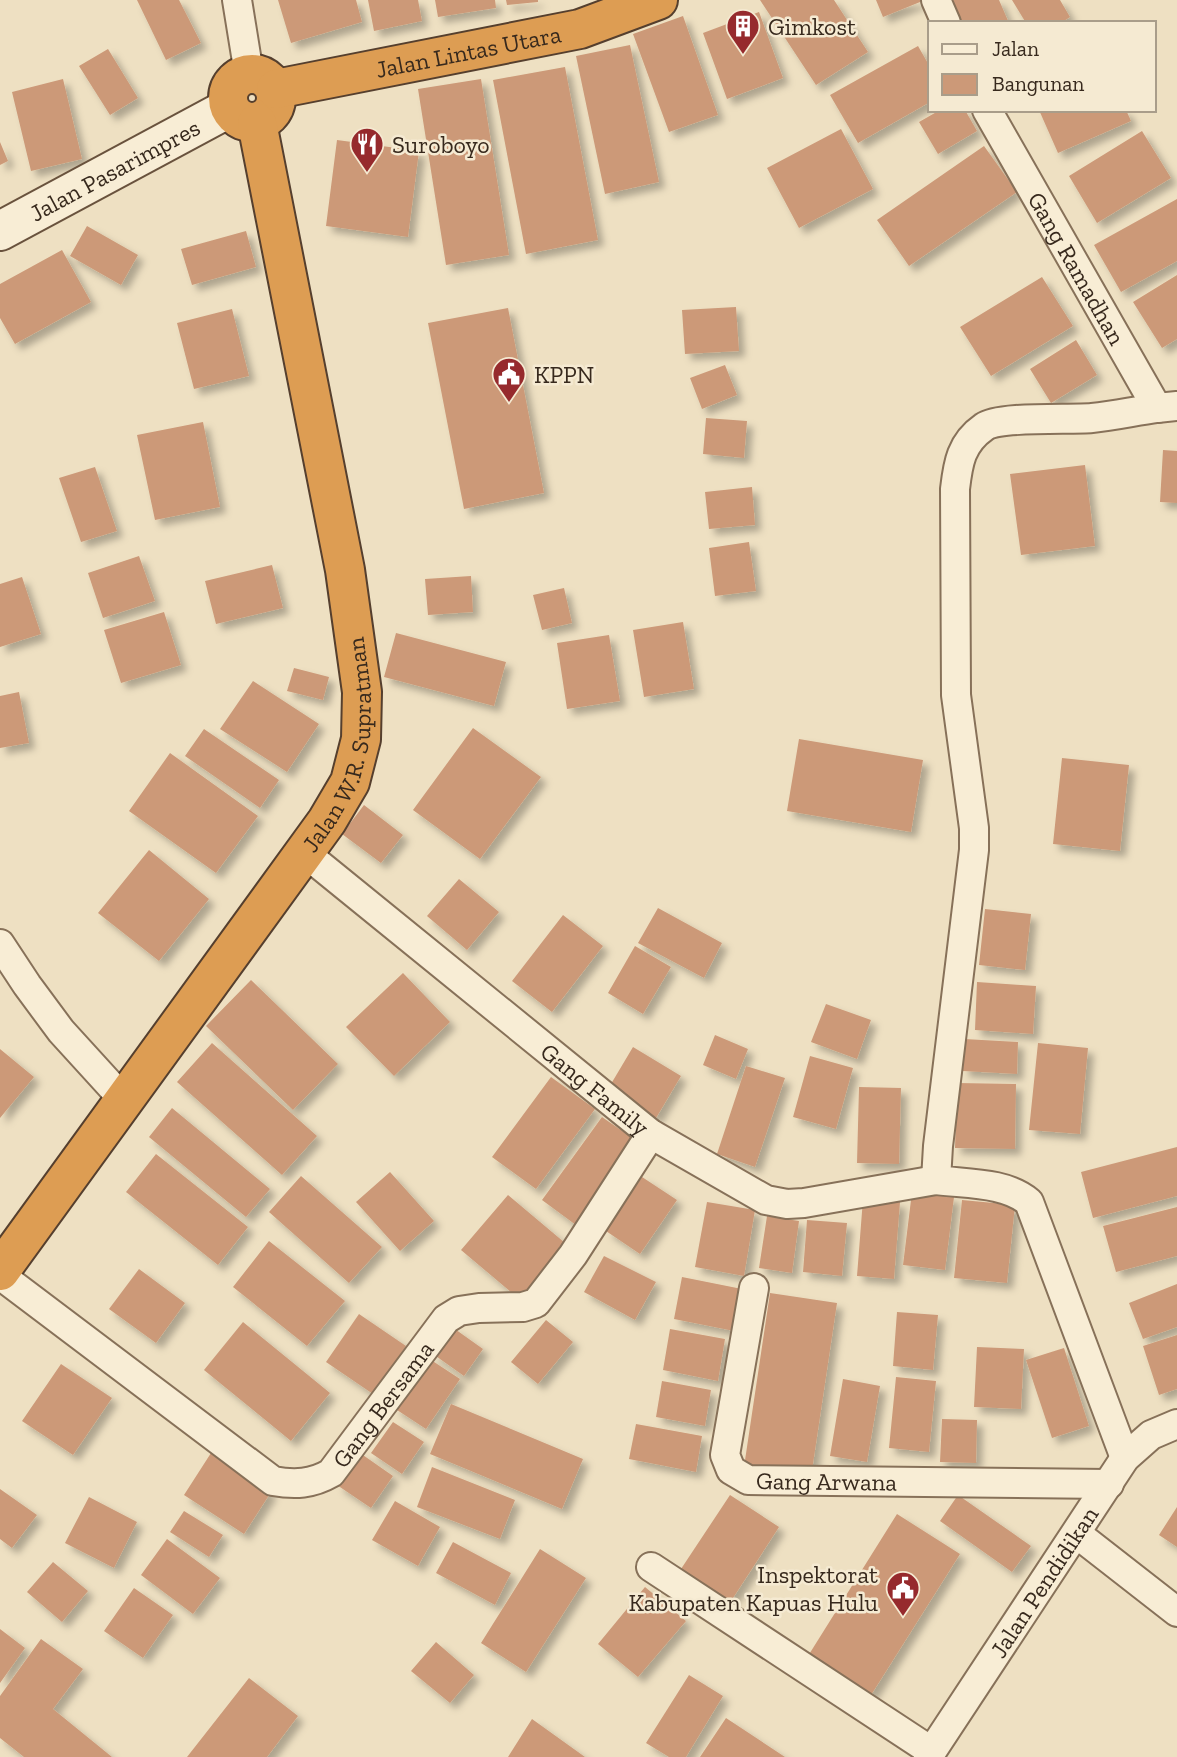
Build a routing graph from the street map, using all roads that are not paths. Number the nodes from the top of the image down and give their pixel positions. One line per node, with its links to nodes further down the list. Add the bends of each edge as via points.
1 (237, 0): 5 (street)
2 (658, 0): 5 (highway, Jalan Lintas Utara, via 580,29)
3 (936, 0): 4 (street)
4 (945, 21)
5 (262, 82): 7 (highway, via 277,100 274,110 267,118)
6 (988, 112): 9 (street, Gang Ramadhan)
7 (243, 115): 8 (main road, Jalan Pasarimpres); 10 (highway, Jalan W.R. Supratman, via 345,570 362,692 361,739 350,782)
8 (0, 231)
9 (1167, 407): 14 (street, via 1092,418 986,425 968,441 958,460 956,695 974,850)
10 (305, 853): 12 (highway, Jalan W.R. Supratman); 13 (street, Gang Family)
11 (0, 944): 12 (street, via 61,1031)
12 (123, 1099): 15 (highway, Jalan W.R. Supratman)
13 (651, 1134): 14 (street, Gang Family, via 766,1200 787,1204); 15 (street, Gang Bersama, via 573,1255 536,1303 459,1311 446,1319 331,1472 300,1484 273,1481)
14 (936, 1180): 18 (street, Gang Family, via 1003,1188 1030,1202)
15 (0, 1273)
16 (754, 1288): 19 (street, Gang Arwana, via 724,1455 731,1470 748,1480)
17 (1177, 1424): 18 (street, Jalan Pendidikan, via 1151,1435)
18 (1125, 1458): 19 (street, Jalan Pendidikan)
19 (1110, 1483): 20 (street, Jalan Pendidikan)
20 (1077, 1534): 22 (street); 23 (street, Jalan Pendidikan)
21 (651, 1567): 23 (street)
22 (1177, 1612)
23 (930, 1754)

